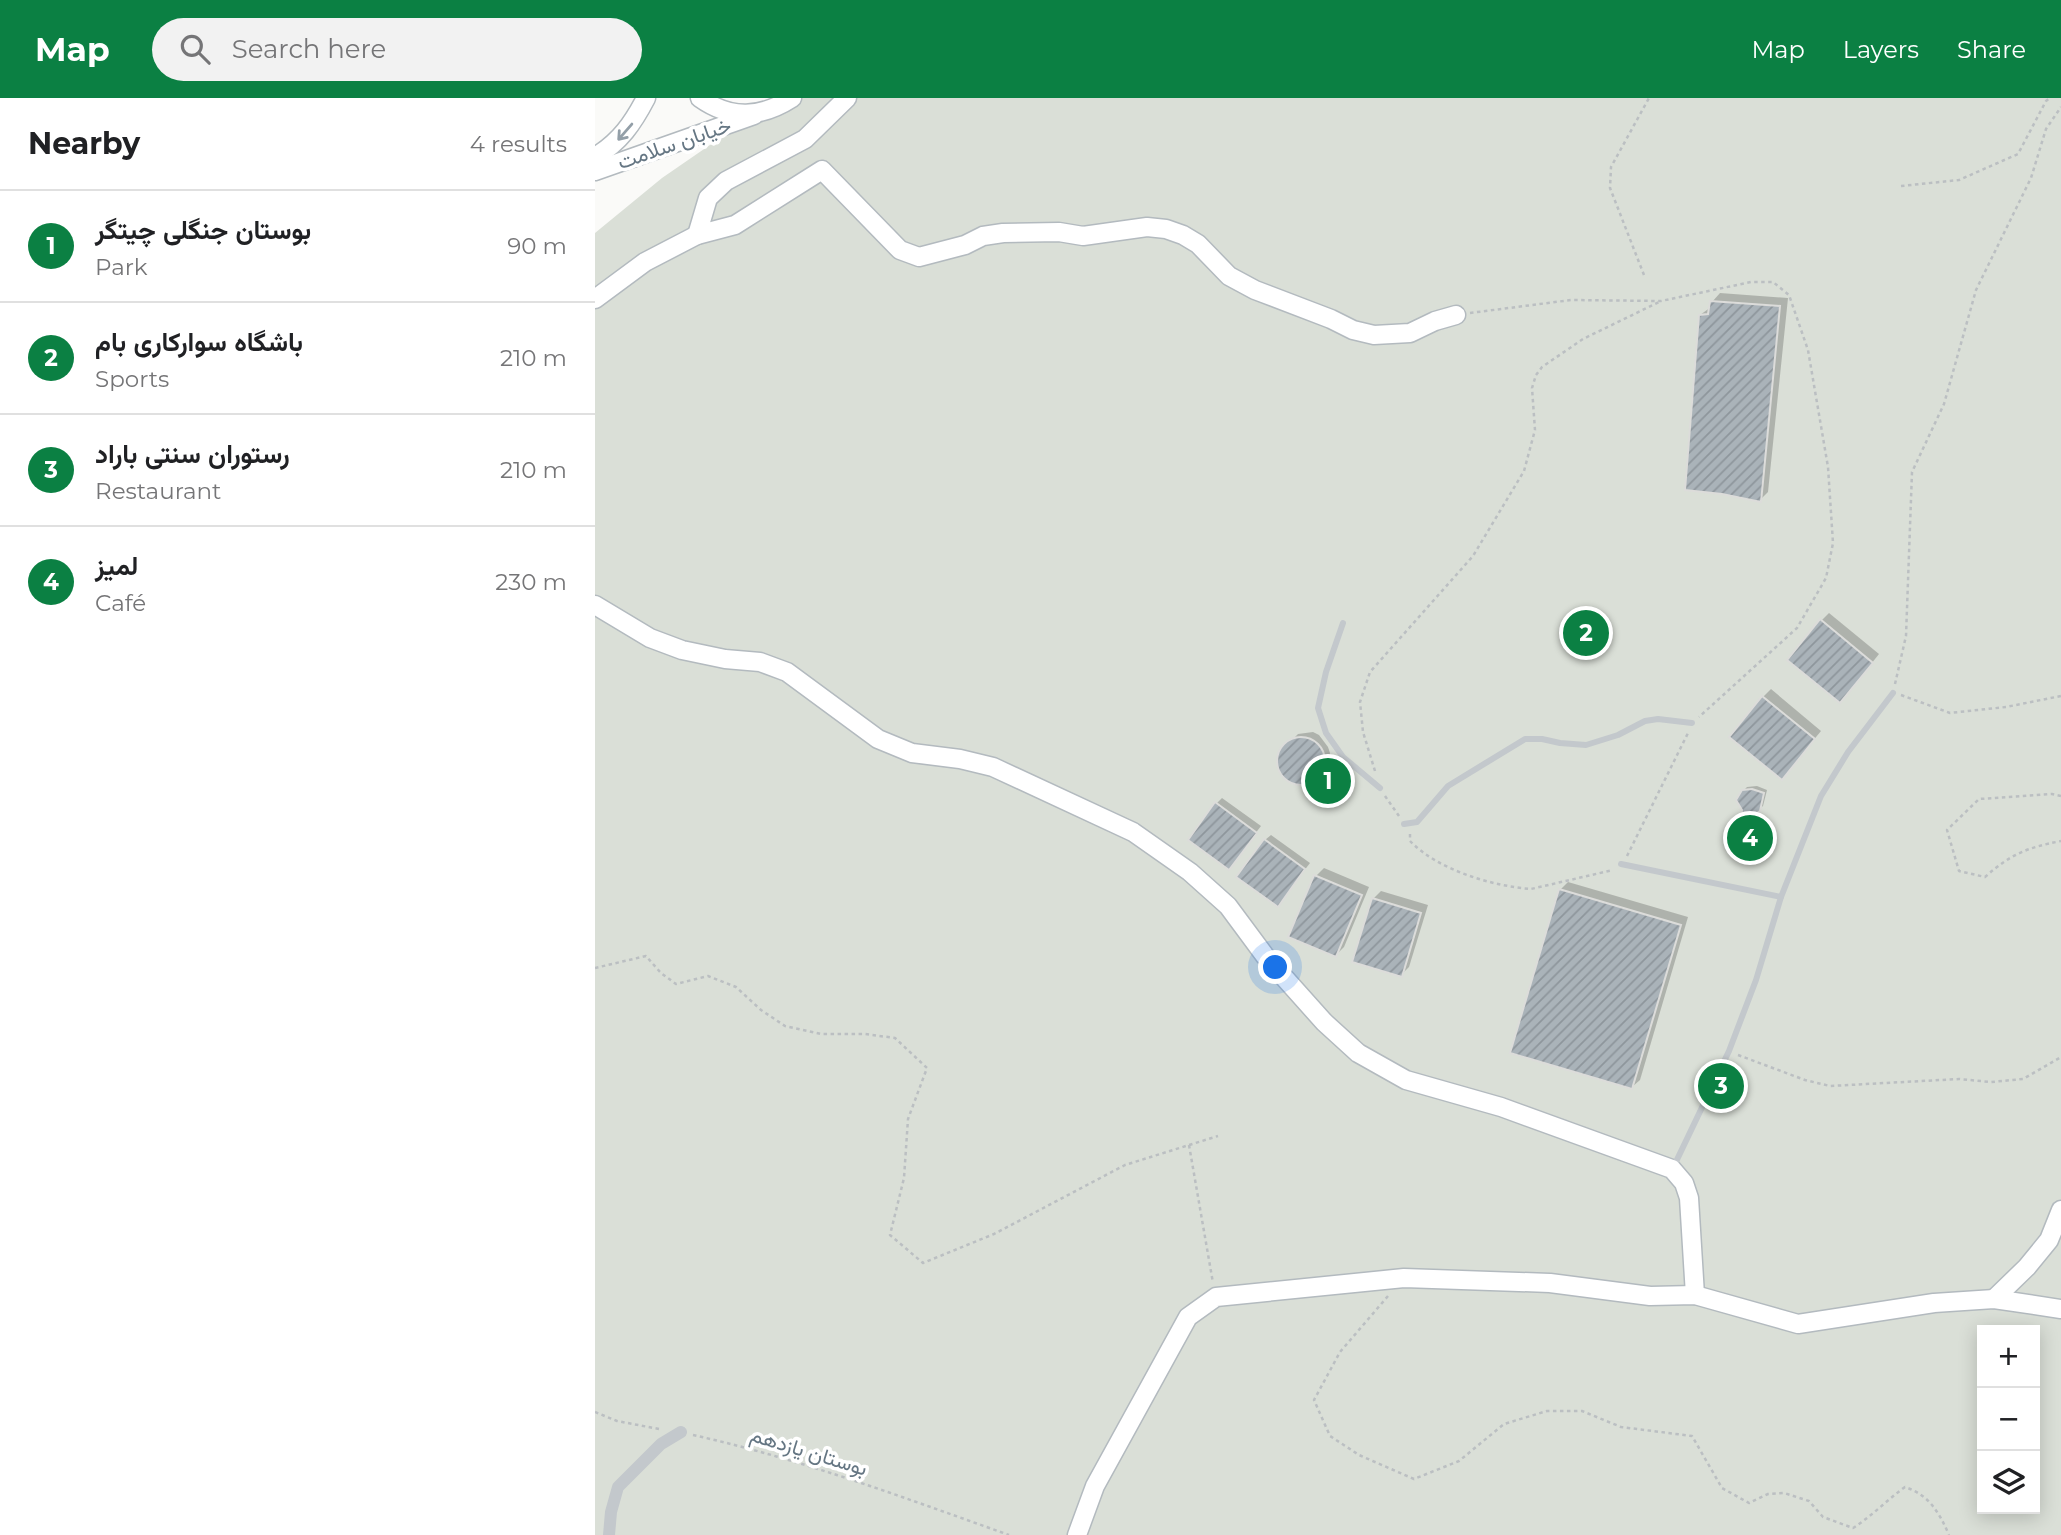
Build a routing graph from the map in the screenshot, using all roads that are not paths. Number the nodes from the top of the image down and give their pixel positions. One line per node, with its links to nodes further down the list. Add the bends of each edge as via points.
1 (646, 98): 6 (street, خیابان سلامت, one-way to 6, via 634,122)
2 (700, 98): 5 (street, via 733,114)
3 (792, 98): 5 (street, خیابان سلامت)
4 (847, 98): 8 (street, via 804,139 726,181 708,198)
5 (754, 115): 7 (street, خیابان سلامت)
6 (595, 157)
7 (595, 171)
8 (697, 235): 9 (street, via 645,262); 10 (street, via 735,225 822,170 900,250 919,257 1003,233 1083,236 1166,229 1198,244 1229,276 1353,330 1374,335 1410,333)
9 (595, 299)
10 (1456, 315)
11 (595, 605): 19 (street, via 650,638 682,650 760,662 787,672 879,739 912,753 993,767 1133,832 1228,906 1265,956 1358,1053 1406,1080 1501,1107)
12 (1343, 623): 15 (lane, via 1318,708 1343,757)
13 (1893, 693): 18 (lane, via 1848,752 1822,796)
14 (1692, 723): 16 (lane, via 1645,721 1586,745 1525,739 1448,786 1417,822)
15 (1380, 789)
16 (1405, 824)
17 (1621, 864): 18 (lane)
18 (1781, 897): 19 (lane, via 1728,1051)
19 (1672, 1169): 21 (street, via 1689,1198)
20 (2061, 1210): 22 (street, via 2049,1240)
21 (1695, 1295): 22 (street, via 1798,1324 1934,1303); 26 (street, via 1650,1296 1551,1283 1404,1278 1216,1297 1188,1317 1095,1486)
22 (1994, 1299): 23 (street)
23 (2061, 1309)
24 (681, 1432): 25 (street, via 661,1444 618,1487)
25 (609, 1535)
26 (1077, 1535)

